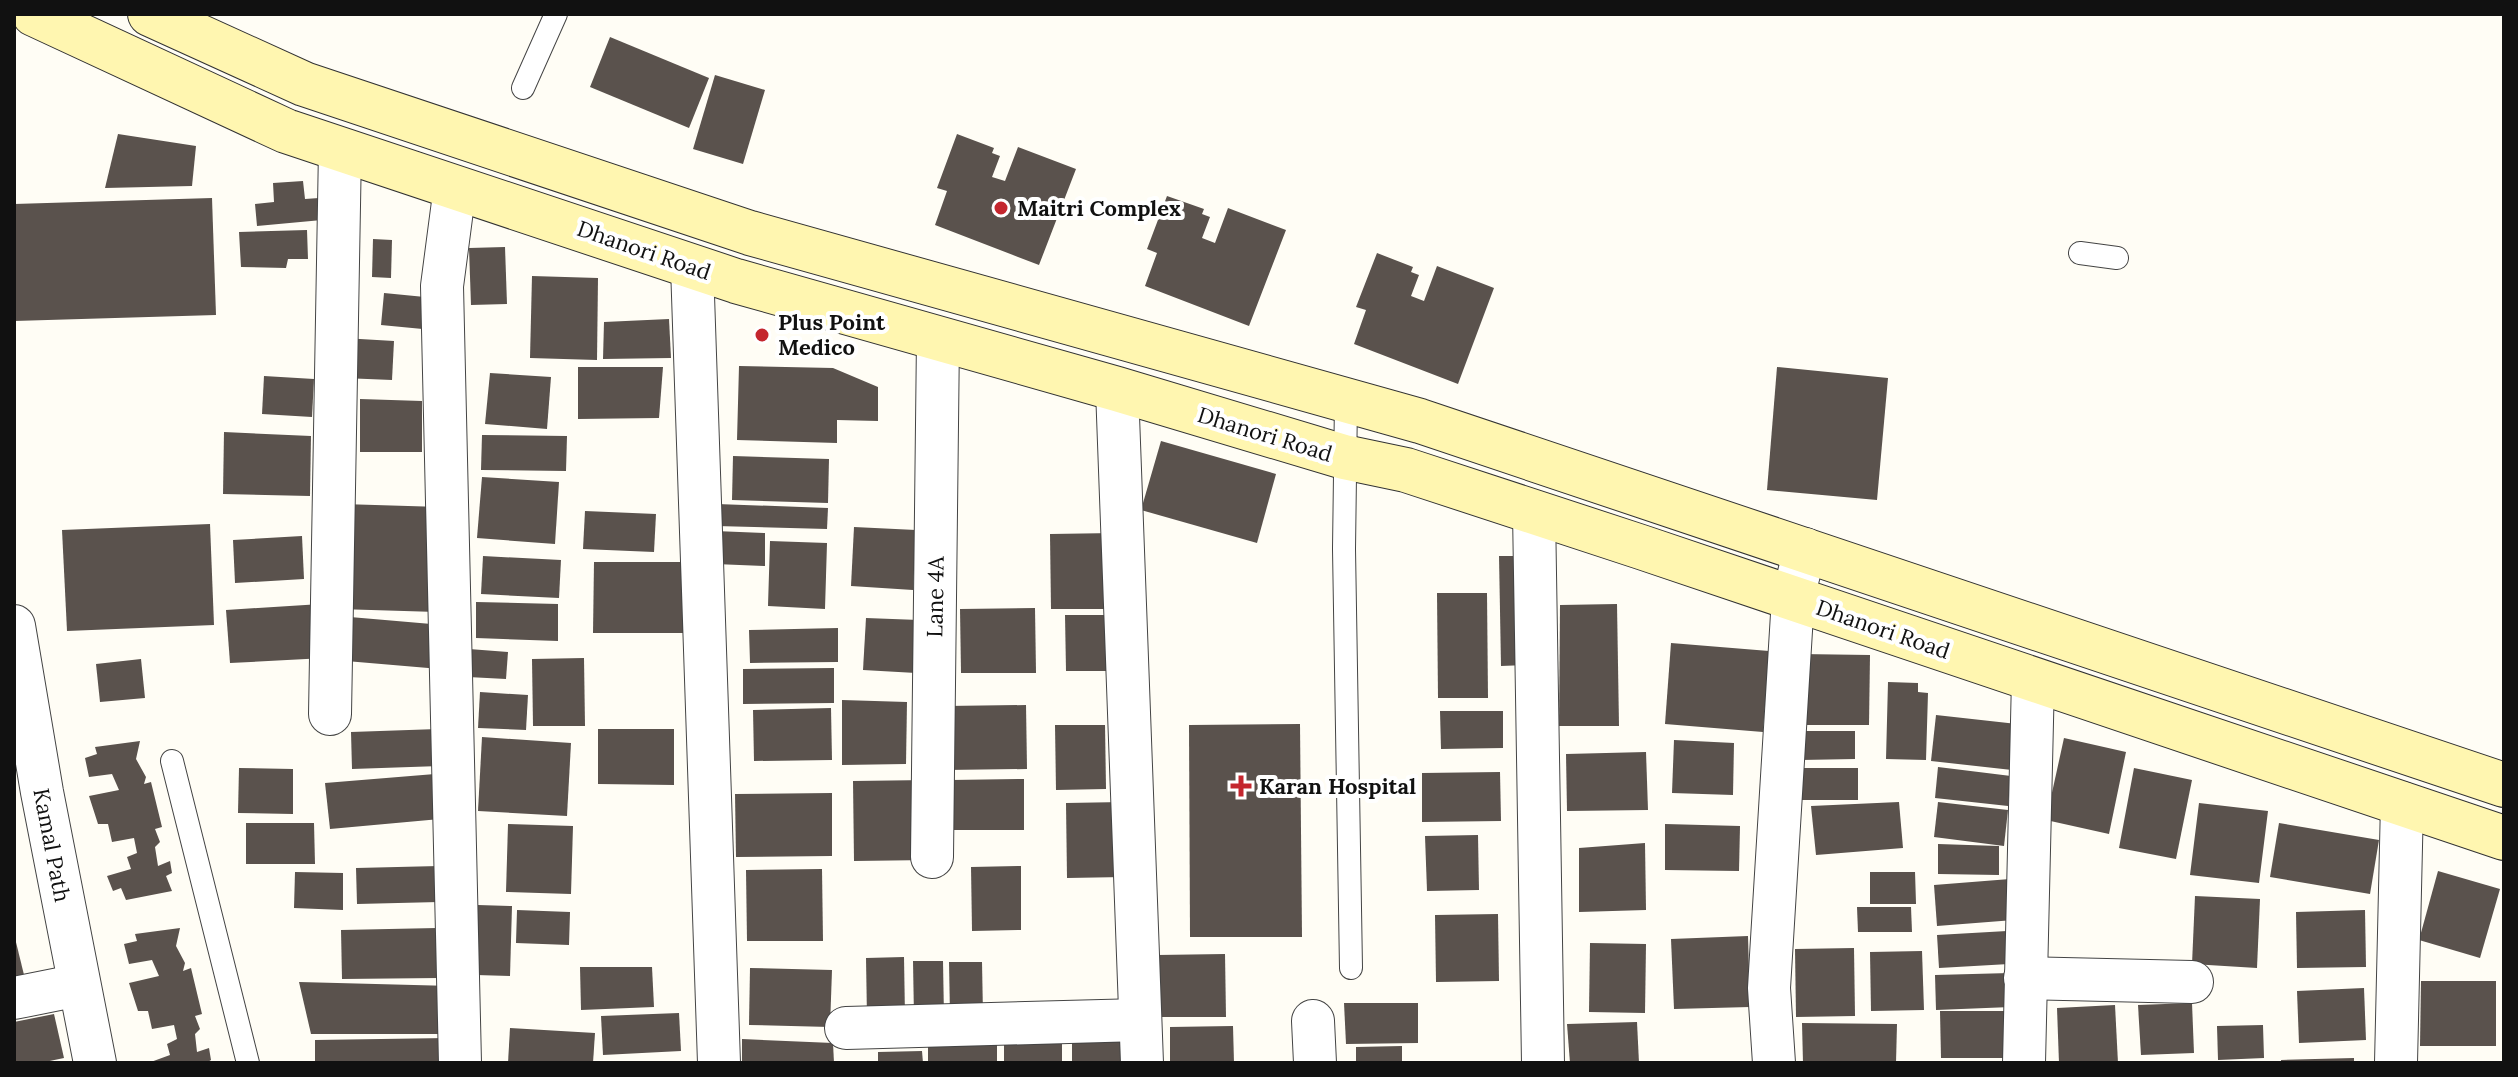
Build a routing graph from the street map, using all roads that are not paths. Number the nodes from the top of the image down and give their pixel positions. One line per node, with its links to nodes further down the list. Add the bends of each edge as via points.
1 (34, 14): 6 (main road, Dhanori Road, via 286,131)
2 (150, 14): 5 (main road, via 304,84)
3 (556, 14): 4 (lane)
4 (523, 88)
5 (401, 116): 7 (main road); 9 (main road)
6 (340, 149): 7 (main road, Dhanori Road); 26 (street)
7 (383, 163): 8 (main road, Dhanori Road)
8 (455, 187): 10 (main road, Dhanori Road); 43 (street, via 442,286)
9 (616, 188): 10 (main road); 13 (main road)
10 (600, 235): 14 (main road, Dhanori Road)
11 (2080, 253): 12 (lane)
12 (2117, 258)
13 (841, 259): 15 (lane); 18 (main road)
14 (692, 266): 15 (main road, Dhanori Road); 44 (street)
15 (828, 307): 16 (main road, Dhanori Road)
16 (938, 338): 17 (main road, Dhanori Road); 32 (street, Lane 4A)
17 (1117, 389): 19 (main road, Dhanori Road); 38 (street)
18 (1346, 401): 19 (lane); 21 (main road)
19 (1344, 457): 20 (main road, Dhanori Road, via 1406,470); 33 (lane)
20 (1534, 512): 22 (main road, Dhanori Road); 47 (street)
21 (1805, 549): 22 (street); 28 (main road)
22 (1793, 598): 24 (main road, Dhanori Road); 48 (street, via 1769,988)
23 (14, 626): 25 (street, Kamal Path)
24 (2033, 679): 30 (main road, Dhanori Road); 34 (street)
25 (20, 706): 29 (street, Kamal Path)
26 (330, 714)
27 (172, 761): 42 (lane)
28 (2504, 785)
29 (28, 796): 36 (street, Kamal Path)
30 (2402, 803): 31 (main road, Dhanori Road); 50 (street)
31 (2504, 838)
32 (932, 857)
33 (1351, 968)
34 (2025, 978): 35 (street); 49 (street)
35 (2192, 982)
36 (79, 985): 37 (street); 41 (street, Kamal Path)
37 (14, 998)
38 (1140, 1020): 40 (street); 45 (street)
39 (1313, 1021): 46 (street)
40 (846, 1028)
41 (95, 1063)
42 (248, 1063)
43 (460, 1063)
44 (719, 1063)
45 (1142, 1063)
46 (1315, 1063)
47 (1543, 1063)
48 (1774, 1063)
49 (2024, 1063)
50 (2396, 1063)

